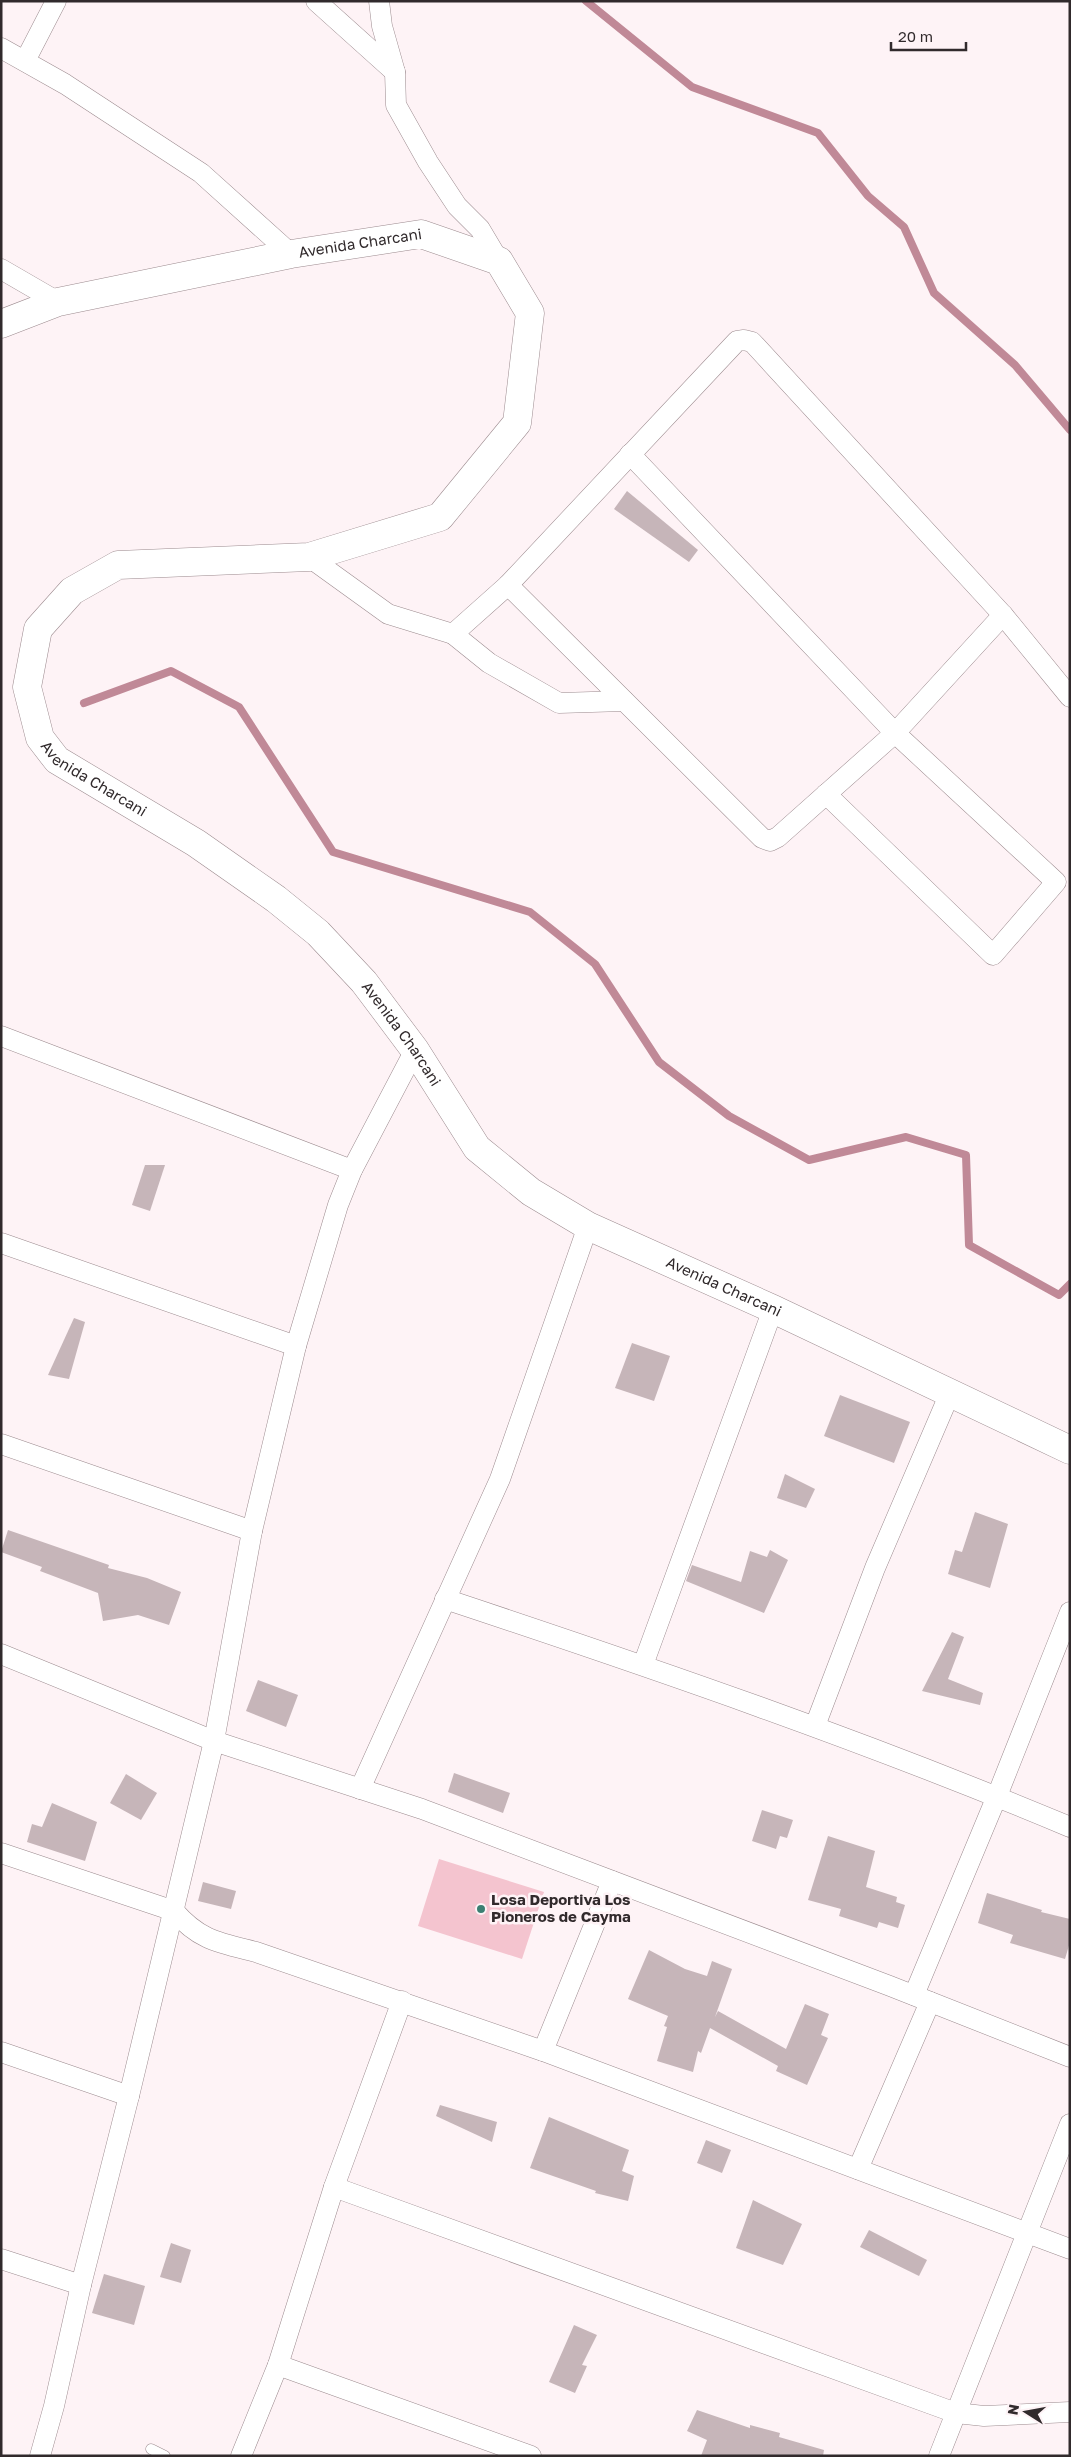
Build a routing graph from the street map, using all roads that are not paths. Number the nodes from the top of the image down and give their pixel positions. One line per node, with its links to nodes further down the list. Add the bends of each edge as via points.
1 (56, 1): 5 (street)
2 (316, 1): 6 (street)
3 (378, 1): 6 (street)
4 (1, 48): 5 (street)
5 (24, 61): 7 (street, via 201,173)
6 (395, 72): 8 (street, via 396,105 457,206 480,229)
7 (291, 254): 8 (main road, Avenida Charcani, via 421,234); 10 (main road, Avenida Charcani)
8 (499, 261): 13 (main road, Avenida Charcani, via 530,313 517,423 440,518)
9 (1, 269): 10 (street)
10 (58, 302): 11 (main road, Avenida Charcani)
11 (1, 324)
12 (630, 454): 14 (street); 15 (street, via 737,341 752,342); 19 (street)
13 (309, 557): 16 (street, via 388,614); 22 (main road, Avenida Charcani, via 118,565 72,591 38,629 27,687 40,738 57,760 196,843 318,933 364,982)
14 (508, 585): 16 (street); 18 (street)
15 (1002, 615): 17 (street); 19 (street)
16 (452, 634): 18 (street, via 489,663 559,702)
17 (1070, 697)
18 (624, 701): 20 (street, via 762,838 770,841 778,837)
19 (895, 733): 20 (street); 20 (street, via 1056,882 992,954)
20 (826, 794)
21 (1, 1036): 23 (street)
22 (415, 1050): 23 (street); 24 (main road, Avenida Charcani, via 478,1148 532,1192)
23 (352, 1170): 27 (street, via 338,1205)
24 (588, 1226): 26 (main road, Avenida Charcani); 32 (street, via 500,1479)
25 (1, 1243): 27 (street)
26 (773, 1309): 28 (main road, Avenida Charcani); 35 (street)
27 (296, 1346): 31 (street)
28 (950, 1393): 30 (main road, Avenida Charcani); 36 (street, via 875,1568)
29 (1, 1444): 31 (street)
30 (1070, 1450)
31 (252, 1531): 37 (street)
32 (445, 1600): 35 (street); 38 (street)
33 (1068, 1621): 39 (street)
34 (1, 1654): 37 (street)
35 (643, 1665): 36 (street)
36 (815, 1726): 39 (street)
37 (214, 1741): 38 (street); 43 (street)
38 (360, 1789): 42 (street)
39 (997, 1796): 40 (street); 44 (street)
40 (1070, 1828)
41 (1, 1853): 43 (street)
42 (612, 1881): 44 (street); 46 (street)
43 (174, 1912): 45 (street, via 189,1928 210,1940); 49 (street)
44 (922, 1998): 48 (street); 51 (street)
45 (402, 2001): 46 (street); 52 (street)
46 (543, 2051): 51 (street)
47 (1, 2052): 49 (street)
48 (1070, 2057)
49 (129, 2096): 56 (street)
50 (1070, 2124): 53 (street)
51 (858, 2169): 53 (street)
52 (334, 2187): 57 (street); 59 (street)
53 (1027, 2233): 54 (street); 59 (street)
54 (1070, 2249)
55 (1, 2259): 56 (street)
56 (81, 2285): 61 (street)
57 (278, 2365): 63 (street); 64 (street)
58 (1070, 2412): 59 (street, via 984,2416)
59 (956, 2413): 65 (street)
60 (151, 2449): 62 (lane)
61 (40, 2456)
62 (165, 2456)
63 (241, 2456)
64 (531, 2456)
65 (939, 2456)

